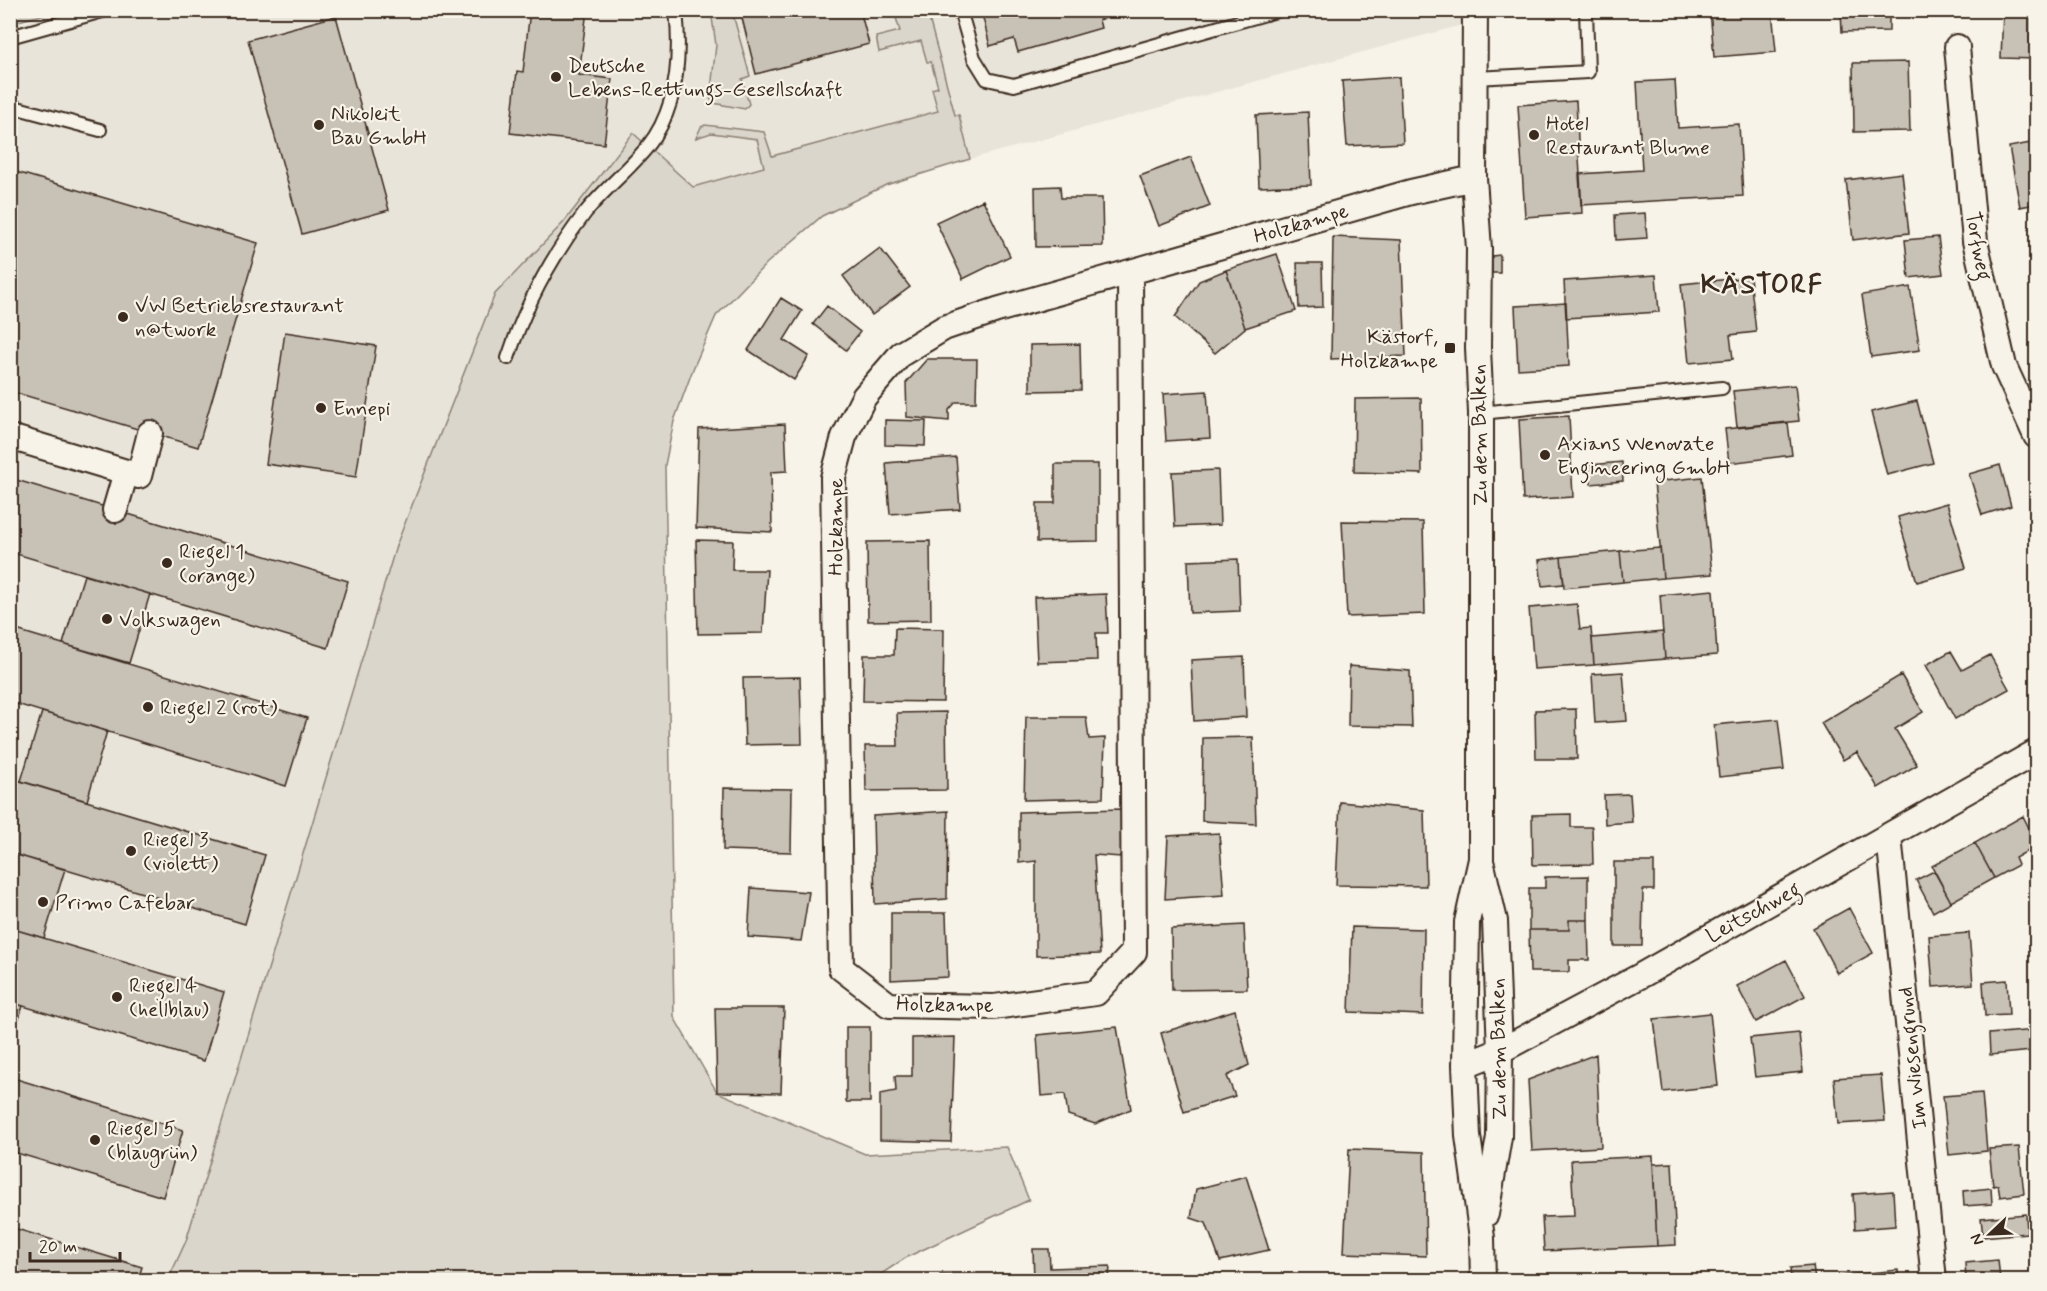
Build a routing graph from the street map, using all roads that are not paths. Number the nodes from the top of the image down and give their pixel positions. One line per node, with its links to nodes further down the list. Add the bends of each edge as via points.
1 (106, 10): 7 (lane)
2 (676, 10): 14 (lane, via 677,73 663,121 647,147 604,191 565,241 516,333)
3 (960, 10): 4 (lane, via 974,58 987,79 1014,85)
4 (1280, 10)
5 (1475, 10): 9 (street, Zu dem Balken)
6 (1586, 10): 9 (lane, via 1588,72)
7 (10, 37)
8 (1957, 47): 18 (street, Torfweg, via 1975,241 2004,366)
9 (1475, 78): 12 (street, Zu dem Balken)
10 (10, 105): 11 (lane)
11 (100, 130)
12 (1474, 178): 13 (street, Holzkampe, via 1412,192); 16 (street, Zu dem Balken, via 1479,249)
13 (1130, 273): 13 (street, Holzkampe, via 944,328 901,354 864,398 844,437 833,478 841,969 889,1005 994,1007 1095,993 1134,952)
14 (508, 358)
15 (1722, 388): 16 (lane)
16 (1480, 412): 24 (street, Zu dem Balken)
17 (150, 433): 20 (street, via 140,476)
18 (2037, 436)
19 (10, 437): 20 (street)
20 (126, 472): 21 (street)
21 (115, 510)
22 (2037, 752): 23 (street, Leitschweg)
23 (1889, 836): 25 (street, Leitschweg); 29 (street, Im Wiesengrund)
24 (1481, 860): 25 (street, Zu dem Balken, via 1495,921); 26 (street, Zu dem Balken, via 1467,922)
25 (1500, 1051): 26 (street, Leitschweg); 27 (street, Zu dem Balken, via 1499,1137)
26 (1465, 1065): 27 (street, Zu dem Balken, via 1468,1136)
27 (1482, 1238): 28 (street, Zu dem Balken)
28 (1483, 1281)
29 (1934, 1281)

